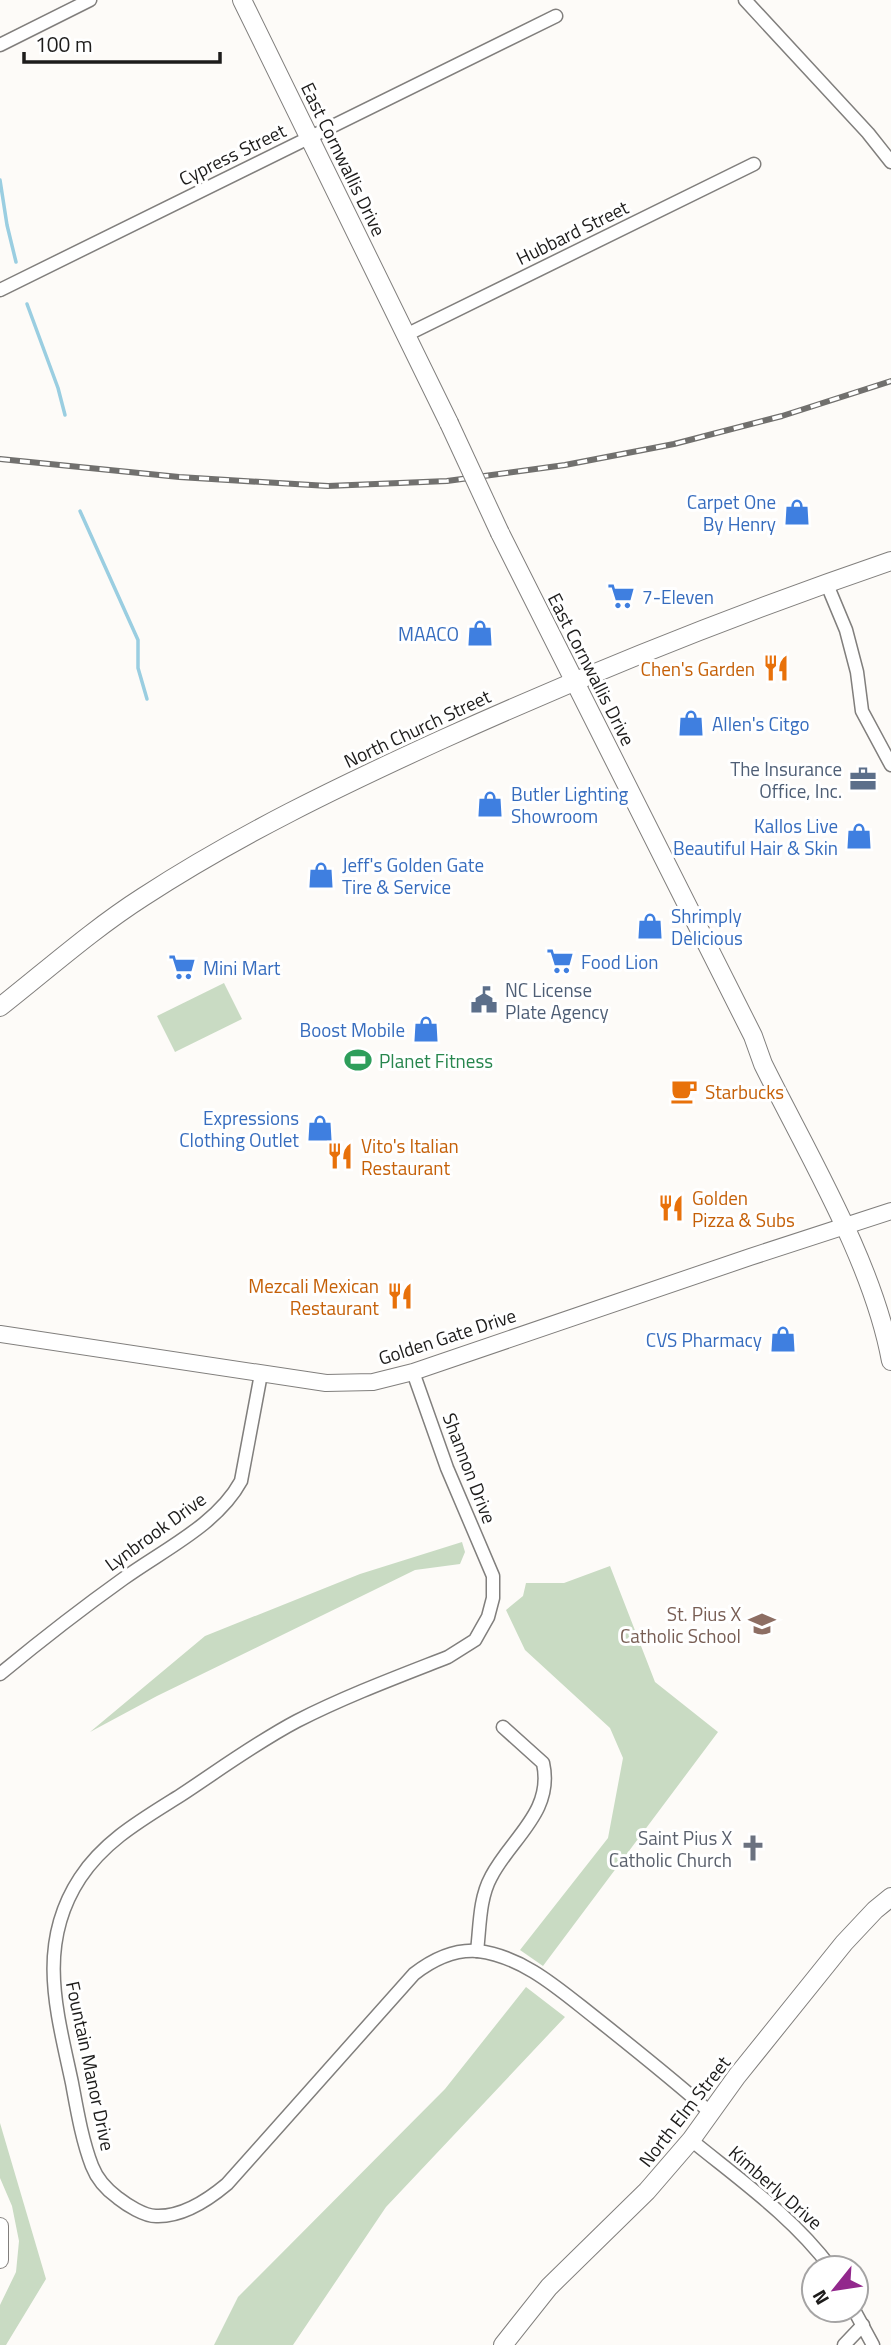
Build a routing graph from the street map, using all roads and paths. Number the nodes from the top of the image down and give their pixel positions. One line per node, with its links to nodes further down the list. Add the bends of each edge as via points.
1 (90, 0): 5 (street)
2 (242, 0): 6 (main road, East Cornwallis Drive)
3 (745, 0): 7 (street)
4 (556, 16): 6 (street, Cypress Street)
5 (0, 45)
6 (310, 137): 9 (street, Cypress Street); 10 (main road, East Cornwallis Drive)
7 (891, 162)
8 (754, 164): 10 (street, Hubbard Street)
9 (0, 290)
10 (406, 335): 13 (main road, East Cornwallis Drive, bridge)
11 (891, 561): 12 (main road, North Church Street)
12 (826, 582): 13 (main road, North Church Street); 14 (street, via 846,631 862,711)
13 (574, 681): 15 (main road, North Church Street, via 363,776 228,845 142,897); 17 (main road, East Cornwallis Drive)
14 (891, 765)
15 (0, 1007)
16 (891, 1212): 17 (street, Golden Gate Drive)
17 (844, 1227): 19 (main road, East Cornwallis Drive, via 872,1291); 20 (street, Golden Gate Drive)
18 (0, 1334): 21 (street, Golden Gate Drive)
19 (891, 1361)
20 (413, 1372): 21 (street, Golden Gate Drive, via 348,1384); 22 (street, Shannon Drive)
21 (261, 1374): 23 (street, Lynbrook Drive, via 241,1481 233,1495 208,1520 124,1577)
22 (493, 1576): 26 (street, Fountain Manor Drive, via 488,1617 475,1640 463,1649 284,1729 117,1836 78,1881 59,1925 53,1992 92,2167 106,2189 154,2216 204,2200 227,2184 414,1974 441,1957)
23 (0, 1674)
24 (503, 1727): 26 (street, via 543,1763 545,1789 526,1828 489,1879)
25 (891, 1897): 27 (main road, North Elm Street, via 844,1943)
26 (477, 1951): 27 (street, Fountain Manor Drive, via 513,1960 541,1976)
27 (712, 2114): 28 (main road, North Elm Street)
28 (691, 2140): 30 (street, Kimberly Drive, via 792,2224); 33 (main road, North Elm Street, via 647,2191 549,2287)
29 (0, 2226): 31 (street)
30 (820, 2254)
31 (0, 2260)
32 (863, 2325): 34 (street); 35 (street)
33 (503, 2345)
34 (844, 2345)
35 (873, 2345)

